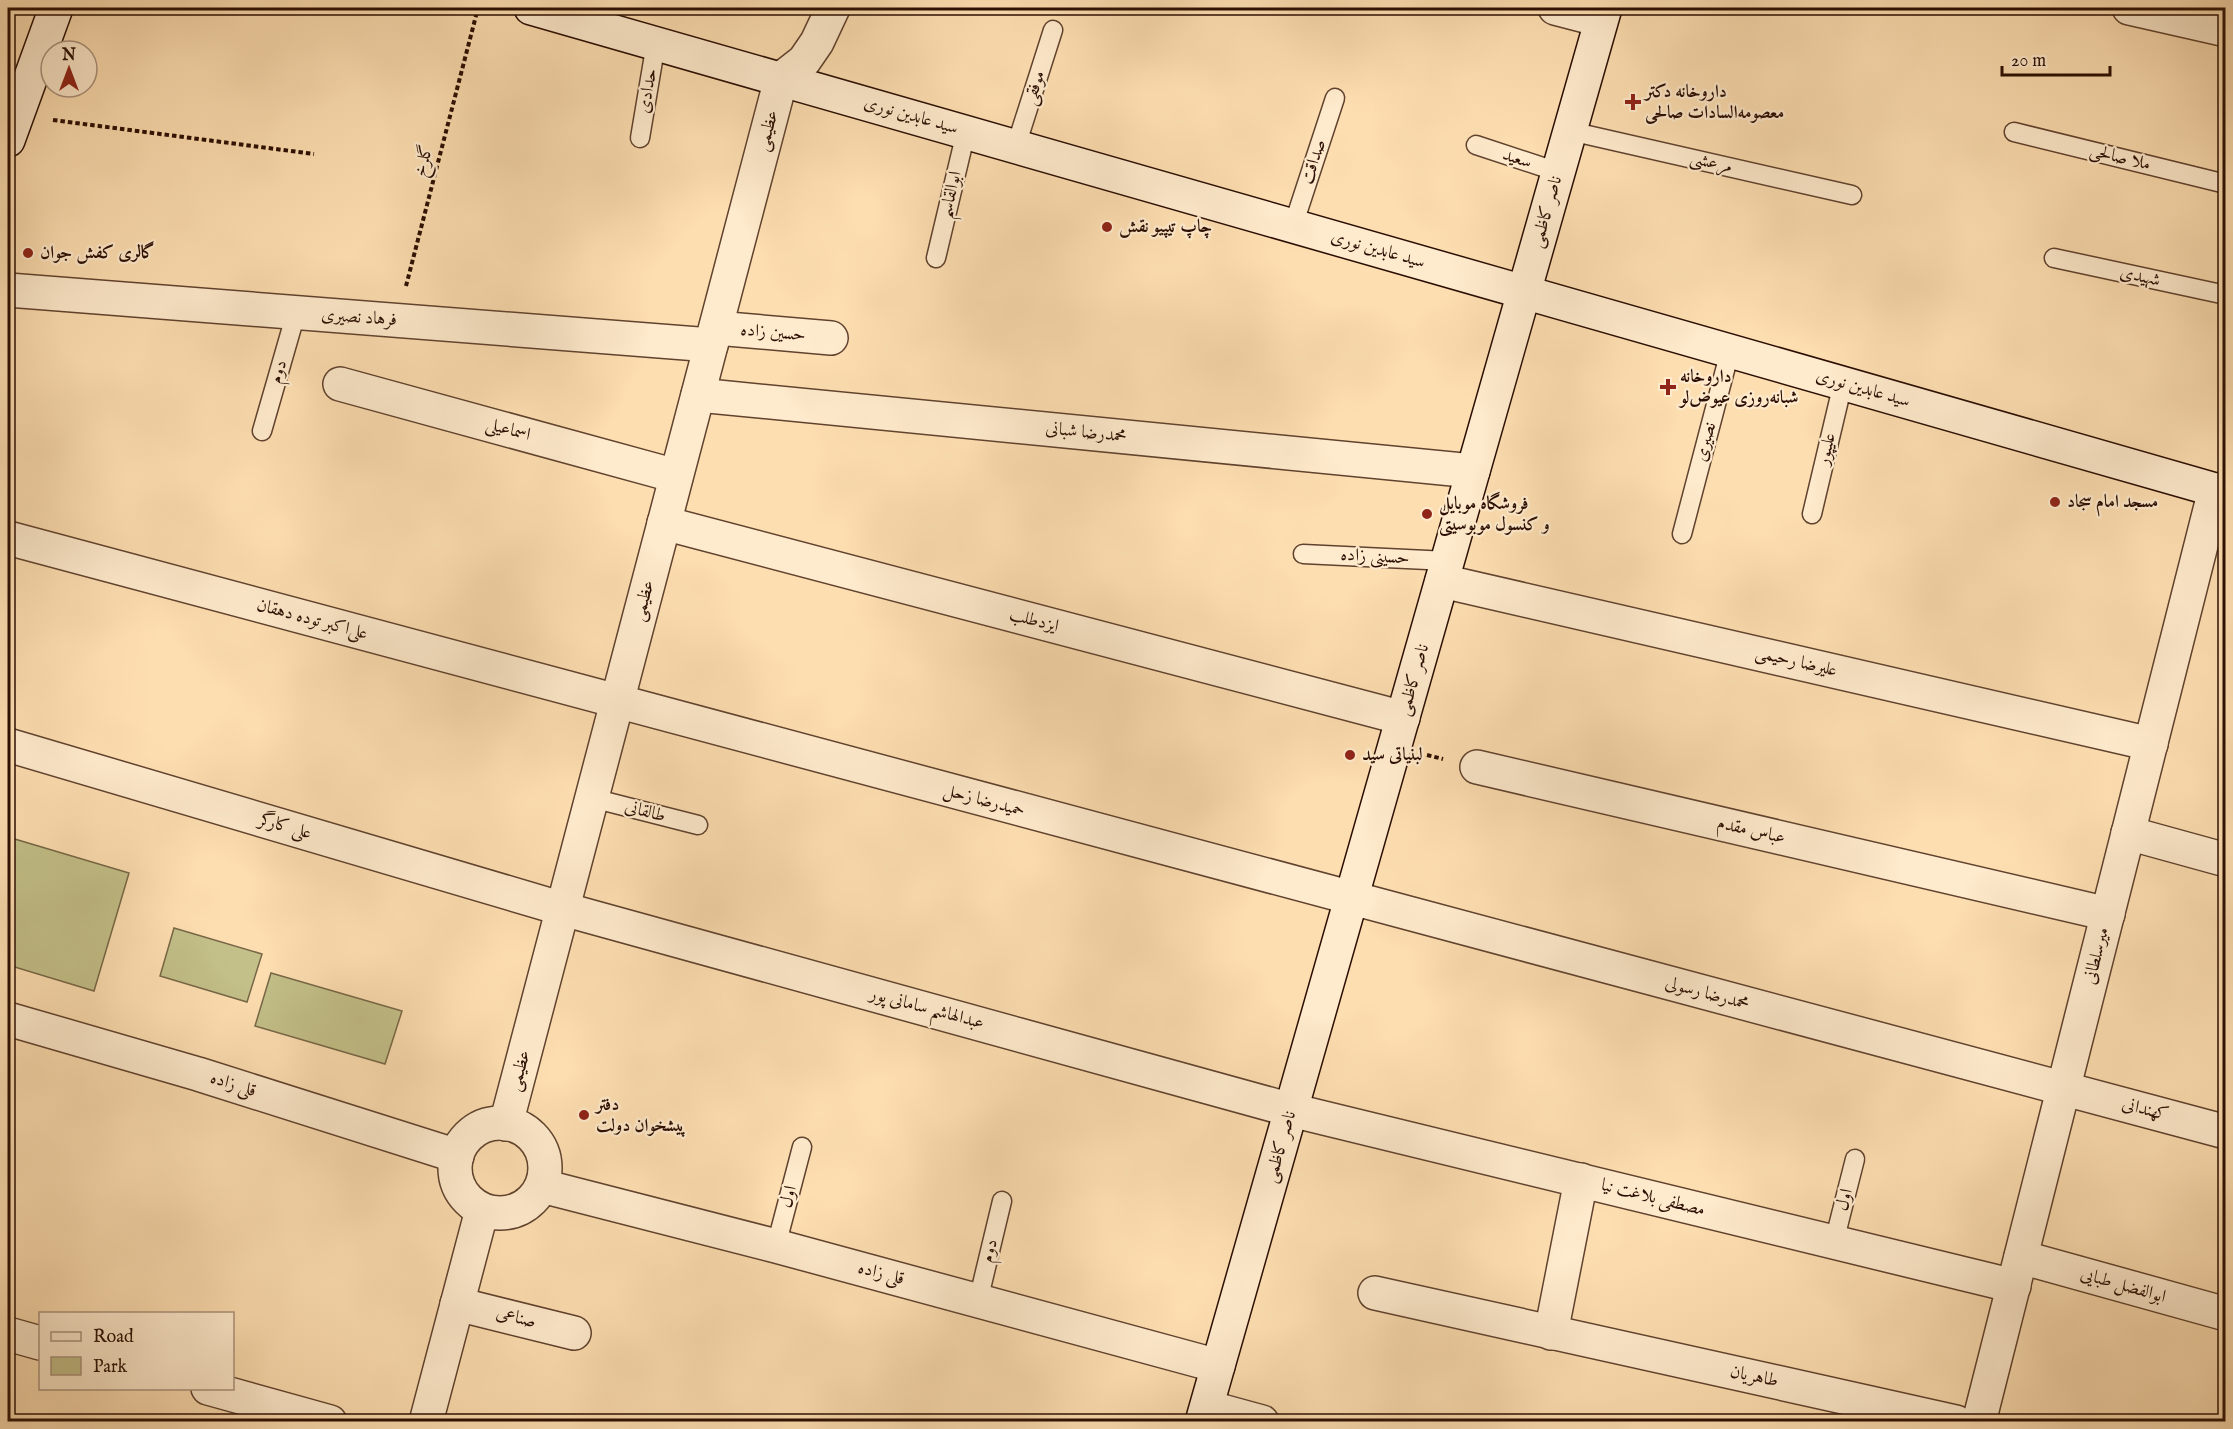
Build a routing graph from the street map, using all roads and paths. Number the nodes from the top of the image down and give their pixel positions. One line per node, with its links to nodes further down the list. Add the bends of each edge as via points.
1 (56, 8): 13 (street)
2 (478, 8): 31 (path, گلرخ)
3 (531, 8): 10 (street, سید عابدین نوری)
4 (833, 8): 11 (street, via 804,61)
5 (1555, 8): 7 (street)
6 (2148, 10): 9 (street)
7 (1603, 14): 14 (street, ناصر کاظمی)
8 (1053, 30): 19 (lane, موفقی)
9 (2226, 30)
10 (656, 43): 11 (street, سید عابدین نوری); 17 (lane, حدادی)
11 (782, 79): 15 (street, سید عابدین نوری); 32 (street, عظیمی)
12 (1335, 98): 24 (lane, صداقت)
13 (12, 128): 20 (path)
14 (1570, 131): 21 (street, ناصر کاظمی); 23 (lane, مرعشی)
15 (966, 132): 19 (street, سید عابدین نوری); 25 (lane, ابوالقاسم)
16 (2014, 132): 22 (lane, ملا صالحی)
17 (640, 138)
18 (1476, 145): 21 (lane, سعید)
19 (1016, 146): 24 (street, سید عابدین نوری)
20 (314, 154)
21 (1558, 172): 28 (street, ناصر کاظمی)
22 (2226, 184)
23 (1851, 195)
24 (1293, 226): 28 (street, سید عابدین نوری)
25 (936, 258)
26 (2054, 258): 29 (lane, شهیدی)
27 (8, 290): 30 (street, فرهاد نصیری)
28 (1524, 292): 34 (street, سید عابدین نوری); 39 (street, ناصر کاظمی)
29 (2226, 295)
30 (296, 313): 31 (street, فرهاد نصیری); 38 (lane, دوم)
31 (397, 321): 32 (street, فرهاد نصیری)
32 (713, 336): 33 (street, حسین زاده); 37 (street, عظیمی)
33 (831, 338)
34 (1730, 351): 35 (street, سید عابدین نوری); 44 (lane, نصیری)
35 (1843, 383): 41 (street, سید عابدین نوری); 42 (lane, علیپور)
36 (340, 384): 40 (street, اسماعیلی)
37 (698, 395): 39 (street, محمدرضا شبانی); 40 (street, عظیمی)
38 (262, 431)
39 (1473, 471): 47 (street, ناصر کاظمی)
40 (676, 477): 43 (street, عظیمی)
41 (2220, 492): 50 (street, میرسلطانی)
42 (1812, 514)
43 (664, 523): 48 (street, عظیمی); 49 (street, ایزدطلب)
44 (1682, 534)
45 (8, 538): 48 (street, علی‌اکبر توده دهقان)
46 (1303, 554): 47 (lane, حسینی زاده)
47 (1445, 571): 49 (street, ناصر کاظمی); 50 (street, علیرضا رحیمی)
48 (617, 702): 53 (street, عظیمی); 57 (street, حمیدرضا زحل)
49 (1399, 733): 52 (path); 57 (street, ناصر کاظمی)
50 (2151, 744): 55 (street, میرسلطانی)
51 (8, 745): 58 (street, علی کارگر)
52 (1477, 767): 59 (street, عباس مقدم)
53 (592, 798): 54 (lane, طالقانی); 58 (street, عظیمی)
54 (698, 825)
55 (2128, 833): 56 (street); 59 (street, میرسلطانی)
56 (2226, 860)
57 (1351, 899): 61 (street, محمدرضا رسولی); 62 (street, ناصر کاظمی)
58 (562, 909): 62 (street, عبدالهاشم سامانی پور); 63 (street, عظیمی)
59 (2108, 914): 61 (street, میرسلطانی)
60 (8, 1019): 66 (street, قلی زاده)
61 (2064, 1089): 64 (street, کهندانی); 74 (street, میرسلطانی)
62 (1292, 1110): 68 (street, مصطفی بلاغت نیا); 83 (street, ناصر کاظمی)
63 (506, 1124): 66 (street, via 481,1127 466,1139); 69 (street, via 527,1133 542,1151)
64 (2226, 1132)
65 (802, 1147): 73 (lane, اول)
66 (457, 1156): 71 (street, via 454,1168 462,1193)
67 (1856, 1159): 72 (lane, اول)
68 (1581, 1180): 72 (street, مصطفی بلاغت نیا); 80 (street)
69 (542, 1186): 71 (street, via 523,1207 510,1212); 73 (street, قلی زاده)
70 (1002, 1201): 76 (lane, دوم)
71 (482, 1210): 77 (street)
72 (1834, 1242): 74 (street, مصطفی بلاغت نیا)
73 (776, 1246): 76 (street, قلی زاده)
74 (2018, 1271): 78 (street, ابوالفضل طبایی); 90 (street, میرسلطانی)
75 (1375, 1293): 80 (street, طاهریان)
76 (978, 1301): 83 (street, قلی زاده)
77 (457, 1304): 79 (street, صناعی); 87 (street)
78 (2226, 1314)
79 (574, 1332)
80 (1551, 1332): 89 (street, طاهریان)
81 (8, 1334): 82 (street)
82 (39, 1343)
83 (1218, 1366): 85 (street, ناصر کاظمی)
84 (212, 1390): 86 (street)
85 (1204, 1414): 88 (street)
86 (330, 1422)
87 (426, 1422)
88 (1262, 1422)
89 (1956, 1422)
90 (1979, 1422)

